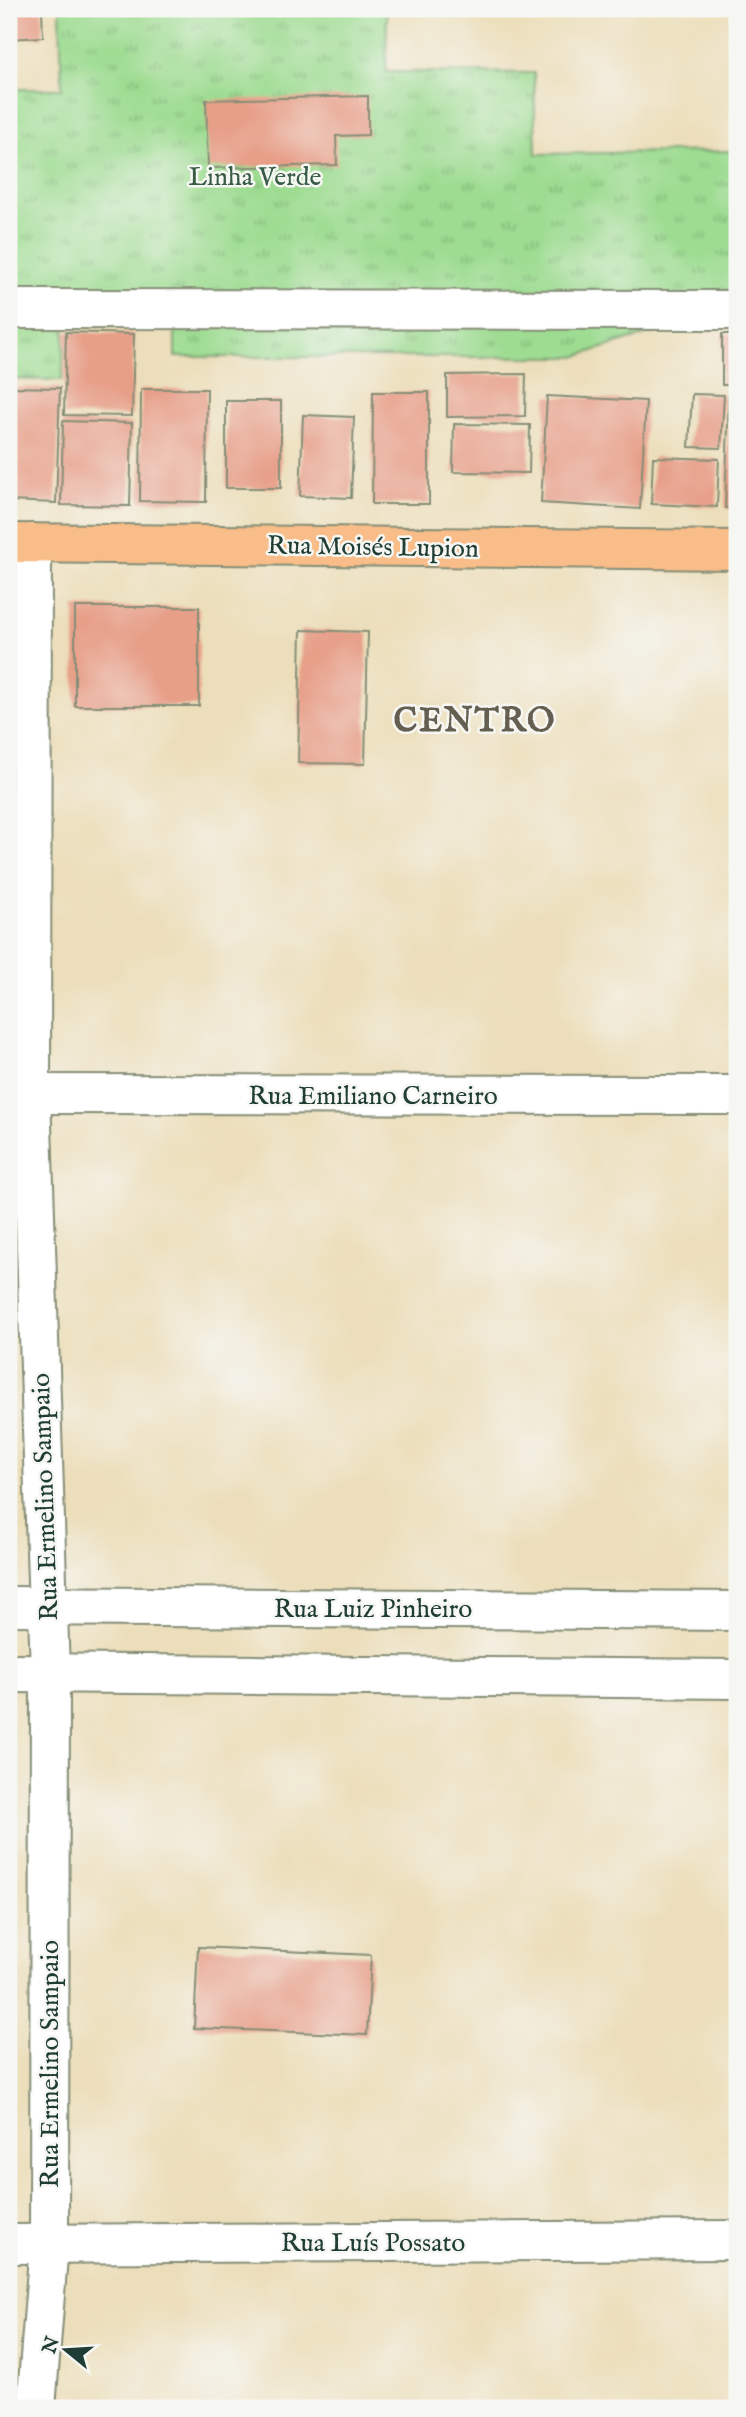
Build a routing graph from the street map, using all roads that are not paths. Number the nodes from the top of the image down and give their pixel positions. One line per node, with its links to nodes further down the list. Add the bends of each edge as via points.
1 (9, 309): 2 (street)
2 (737, 310)
3 (20, 543): 4 (main road, Rua Moisés Lupion); 5 (street, Rua Ermelino Sampaio)
4 (737, 550)
5 (20, 1094): 6 (street, Rua Emiliano Carneiro); 7 (street, Rua Ermelino Sampaio)
6 (737, 1096)
7 (47, 1605): 8 (street, Rua Luiz Pinheiro); 9 (street, Rua Luiz Pinheiro); 10 (street, Rua Ermelino Sampaio)
8 (9, 1606)
9 (737, 1611)
10 (50, 1672): 11 (street); 12 (street); 15 (street, Rua Ermelino Sampaio)
11 (9, 1673)
12 (737, 1679)
13 (737, 2240): 15 (street, Rua Luís Possato)
14 (9, 2244): 15 (street, Rua Luís Possato)
15 (49, 2244): 16 (street, Rua Ermelino Sampaio)
16 (36, 2408)

